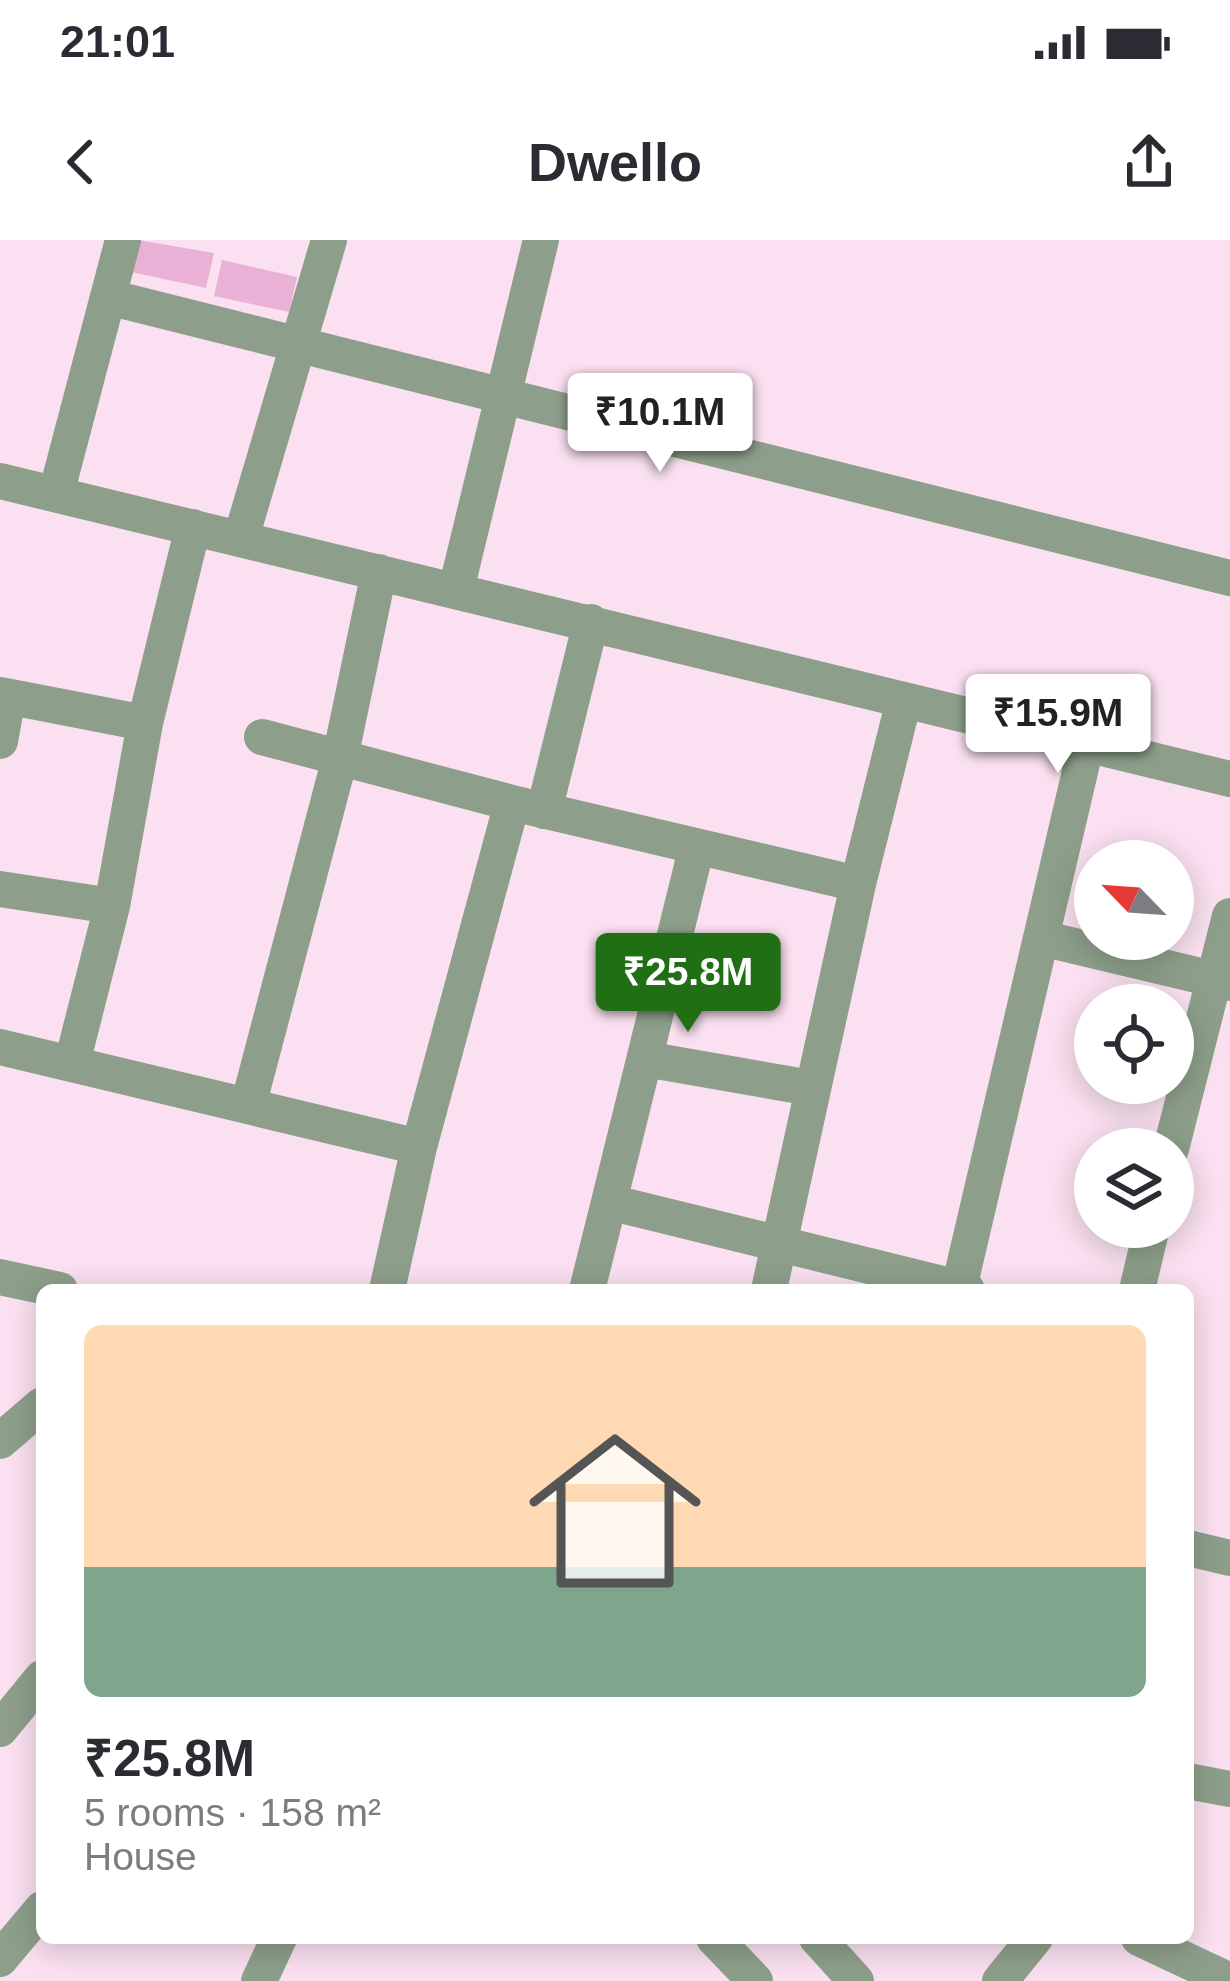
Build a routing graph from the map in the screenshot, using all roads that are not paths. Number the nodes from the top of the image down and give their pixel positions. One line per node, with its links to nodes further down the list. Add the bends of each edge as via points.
1 (123, 240): 4 (street)
2 (329, 240): 5 (street)
3 (541, 240): 6 (street)
4 (108, 297): 5 (street); 8 (street)
5 (300, 349): 6 (street); 10 (street)
6 (500, 399): 12 (street); 13 (street)
7 (0, 481): 8 (street)
8 (56, 494): 9 (street)
9 (193, 527): 10 (street); 17 (street)
10 (241, 538): 11 (street)
11 (379, 572): 13 (street); 21 (street)
12 (1230, 578)
13 (456, 590): 14 (street)
14 (591, 622): 16 (street); 23 (street)
15 (4, 696): 17 (street); 19 (street)
16 (904, 700): 20 (street); 25 (street)
17 (145, 723): 27 (street)
18 (262, 737): 21 (street)
19 (0, 741)
20 (1086, 746): 22 (street); 29 (street)
21 (340, 758): 23 (street); 35 (street)
22 (1230, 779)
23 (528, 807): 24 (street); 37 (street)
24 (696, 850): 25 (street); 32 (street)
25 (858, 884): 34 (street)
26 (0, 889): 27 (street)
27 (112, 907): 33 (street)
28 (1230, 916): 30 (street)
29 (1041, 938): 30 (street); 46 (street)
30 (1221, 981): 36 (street)
31 (0, 1047): 33 (street)
32 (645, 1059): 34 (street); 38 (street)
33 (72, 1063): 35 (street)
34 (812, 1088): 39 (street)
35 (248, 1106): 37 (street)
36 (1177, 1128)
37 (418, 1147): 42 (street)
38 (610, 1202): 39 (street); 43 (street)
39 (779, 1244): 44 (street); 45 (street)
40 (1147, 1248): 47 (street)
41 (3, 1282): 48 (street)
42 (388, 1284)
43 (589, 1284)
44 (770, 1284)
45 (943, 1284)
46 (964, 1284)
47 (1138, 1284)
48 (36, 1287)
49 (36, 1410): 50 (street)
50 (0, 1441)
51 (1194, 1549): 52 (street)
52 (1230, 1558)
53 (36, 1685): 54 (street)
54 (0, 1730)
55 (1194, 1782): 56 (street)
56 (1230, 1789)
57 (36, 1916): 63 (street)
58 (276, 1944): 64 (street)
59 (720, 1944): 65 (street)
60 (822, 1944): 66 (street)
61 (1030, 1944): 67 (street)
62 (1152, 1944): 68 (street)
63 (0, 1959)
64 (259, 1981)
65 (755, 1981)
66 (856, 1981)
67 (1000, 1981)
68 (1230, 1981)

